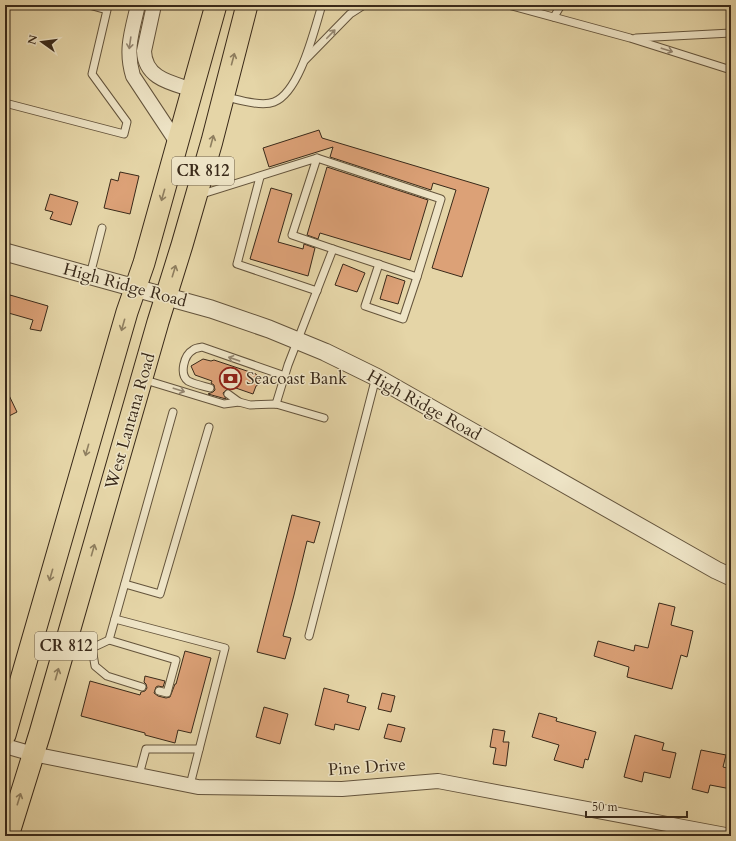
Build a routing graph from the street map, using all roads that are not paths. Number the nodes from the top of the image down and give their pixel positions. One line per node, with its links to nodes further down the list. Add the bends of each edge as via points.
1 (89, 5): 17 (lane, via 107,10 92,74 126,122 124,134)
2 (138, 5): 18 (street, one-way to 18, via 130,42 130,66 133,76)
3 (154, 5): 15 (street, via 144,51 146,65 160,78)
4 (216, 5): 15 (main road, West Lantana Road / CR 812)
5 (247, 5): 16 (main road, West Lantana Road / CR 812, one-way to 5)
6 (322, 5): 13 (lane)
7 (364, 5): 13 (lane, one-way to 7, via 350,14)
8 (509, 5): 10 (lane)
9 (561, 5): 10 (lane)
10 (554, 17): 12 (lane)
11 (731, 33): 12 (lane)
12 (630, 38): 14 (lane, one-way to 14)
13 (304, 62): 16 (lane, via 293,85 274,102 259,104)
14 (731, 70)
15 (193, 90): 16 (main road); 18 (main road, West Lantana Road / CR 812)
16 (223, 97): 21 (main road, West Lantana Road / CR 812, one-way to 16)
17 (5, 103)
18 (178, 144): 28 (main road, West Lantana Road / CR 812, one-way to 28)
19 (317, 158): 20 (lane); 23 (lane, via 292,235); 27 (lane, via 442,198)
20 (260, 177): 21 (lane); 29 (lane, via 238,264)
21 (196, 196): 30 (main road, West Lantana Road / CR 812, one-way to 21)
22 (102, 228): 26 (lane)
23 (333, 249): 25 (lane); 29 (lane)
24 (5, 252): 26 (street, High Ridge Road)
25 (379, 264): 27 (lane); 27 (lane, via 365,306 403,319)
26 (90, 275): 28 (street, High Ridge Road)
27 (417, 277)
28 (135, 288): 30 (street, High Ridge Road); 51 (main road, West Lantana Road / CR 812, one-way to 51)
29 (317, 291): 31 (lane)
30 (166, 296): 31 (street, High Ridge Road, via 211,309); 34 (main road, West Lantana Road / CR 812)
31 (298, 341): 32 (lane); 33 (street, High Ridge Road)
32 (285, 376): 35 (lane, one-way to 35, via 202,347 192,350 184,363 184,376 188,381); 38 (lane)
33 (376, 377): 42 (street, High Ridge Road); 45 (lane)
34 (142, 379): 37 (lane, one-way to 37, via 224,404); 46 (main road, West Lantana Road / CR 812, one-way to 34)
35 (210, 388)
36 (228, 394): 37 (lane)
37 (238, 402): 38 (lane, via 250,406)
38 (276, 404): 40 (lane)
39 (174, 412): 43 (lane)
40 (324, 418)
41 (209, 427): 43 (lane, via 160,594)
42 (731, 577)
43 (125, 584): 44 (lane)
44 (115, 619): 47 (lane); 53 (lane, via 225,648)
45 (308, 636)
46 (67, 640): 48 (lane); 54 (main road, West Lantana Road / CR 812, one-way to 46)
47 (109, 640): 48 (lane); 50 (lane, via 176,660 167,693)
48 (92, 648): 49 (lane, via 95,666 108,676)
49 (142, 687)
50 (159, 691)
51 (5, 734)
52 (5, 746): 54 (street, Pine Drive)
53 (199, 749): 55 (lane, via 146,749); 56 (lane)
54 (33, 754): 55 (street, Pine Drive); 57 (main road, West Lantana Road / CR 812, one-way to 54)
55 (139, 775): 56 (street, Pine Drive)
56 (190, 785): 58 (street, Pine Drive, via 342,788 438,780)
57 (8, 836)
58 (731, 836)

